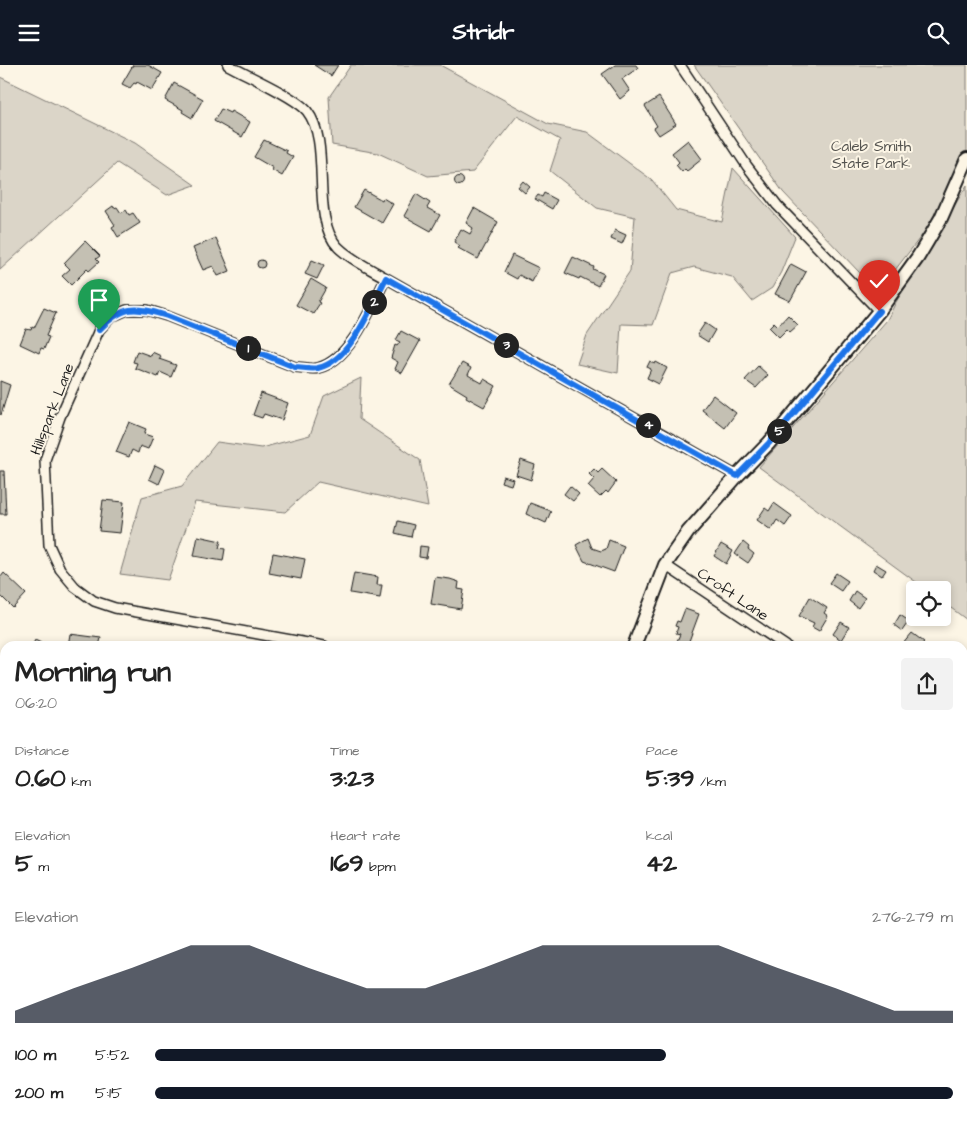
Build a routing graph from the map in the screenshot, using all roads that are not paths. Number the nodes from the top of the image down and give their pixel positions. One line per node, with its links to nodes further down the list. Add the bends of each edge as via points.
1 (228, 65): 4 (street, via 307,111 317,131 325,221 330,237 351,257)
2 (680, 65): 5 (street, via 746,165 777,205)
3 (967, 159): 5 (main road, via 932,234)
4 (386, 278): 6 (street); 8 (street, Hillspark Lane, via 353,340 336,359 318,368 295,367 147,310 127,310 111,317 99,330 60,417 45,460 50,545 60,569 74,587 94,601 115,608)
5 (879, 311): 6 (main road, via 769,443)
6 (737, 476): 7 (main road, via 688,532)
7 (665, 565): 9 (main road); 10 (street, Croft Lane)
8 (296, 641)
9 (636, 641)
10 (779, 641)

